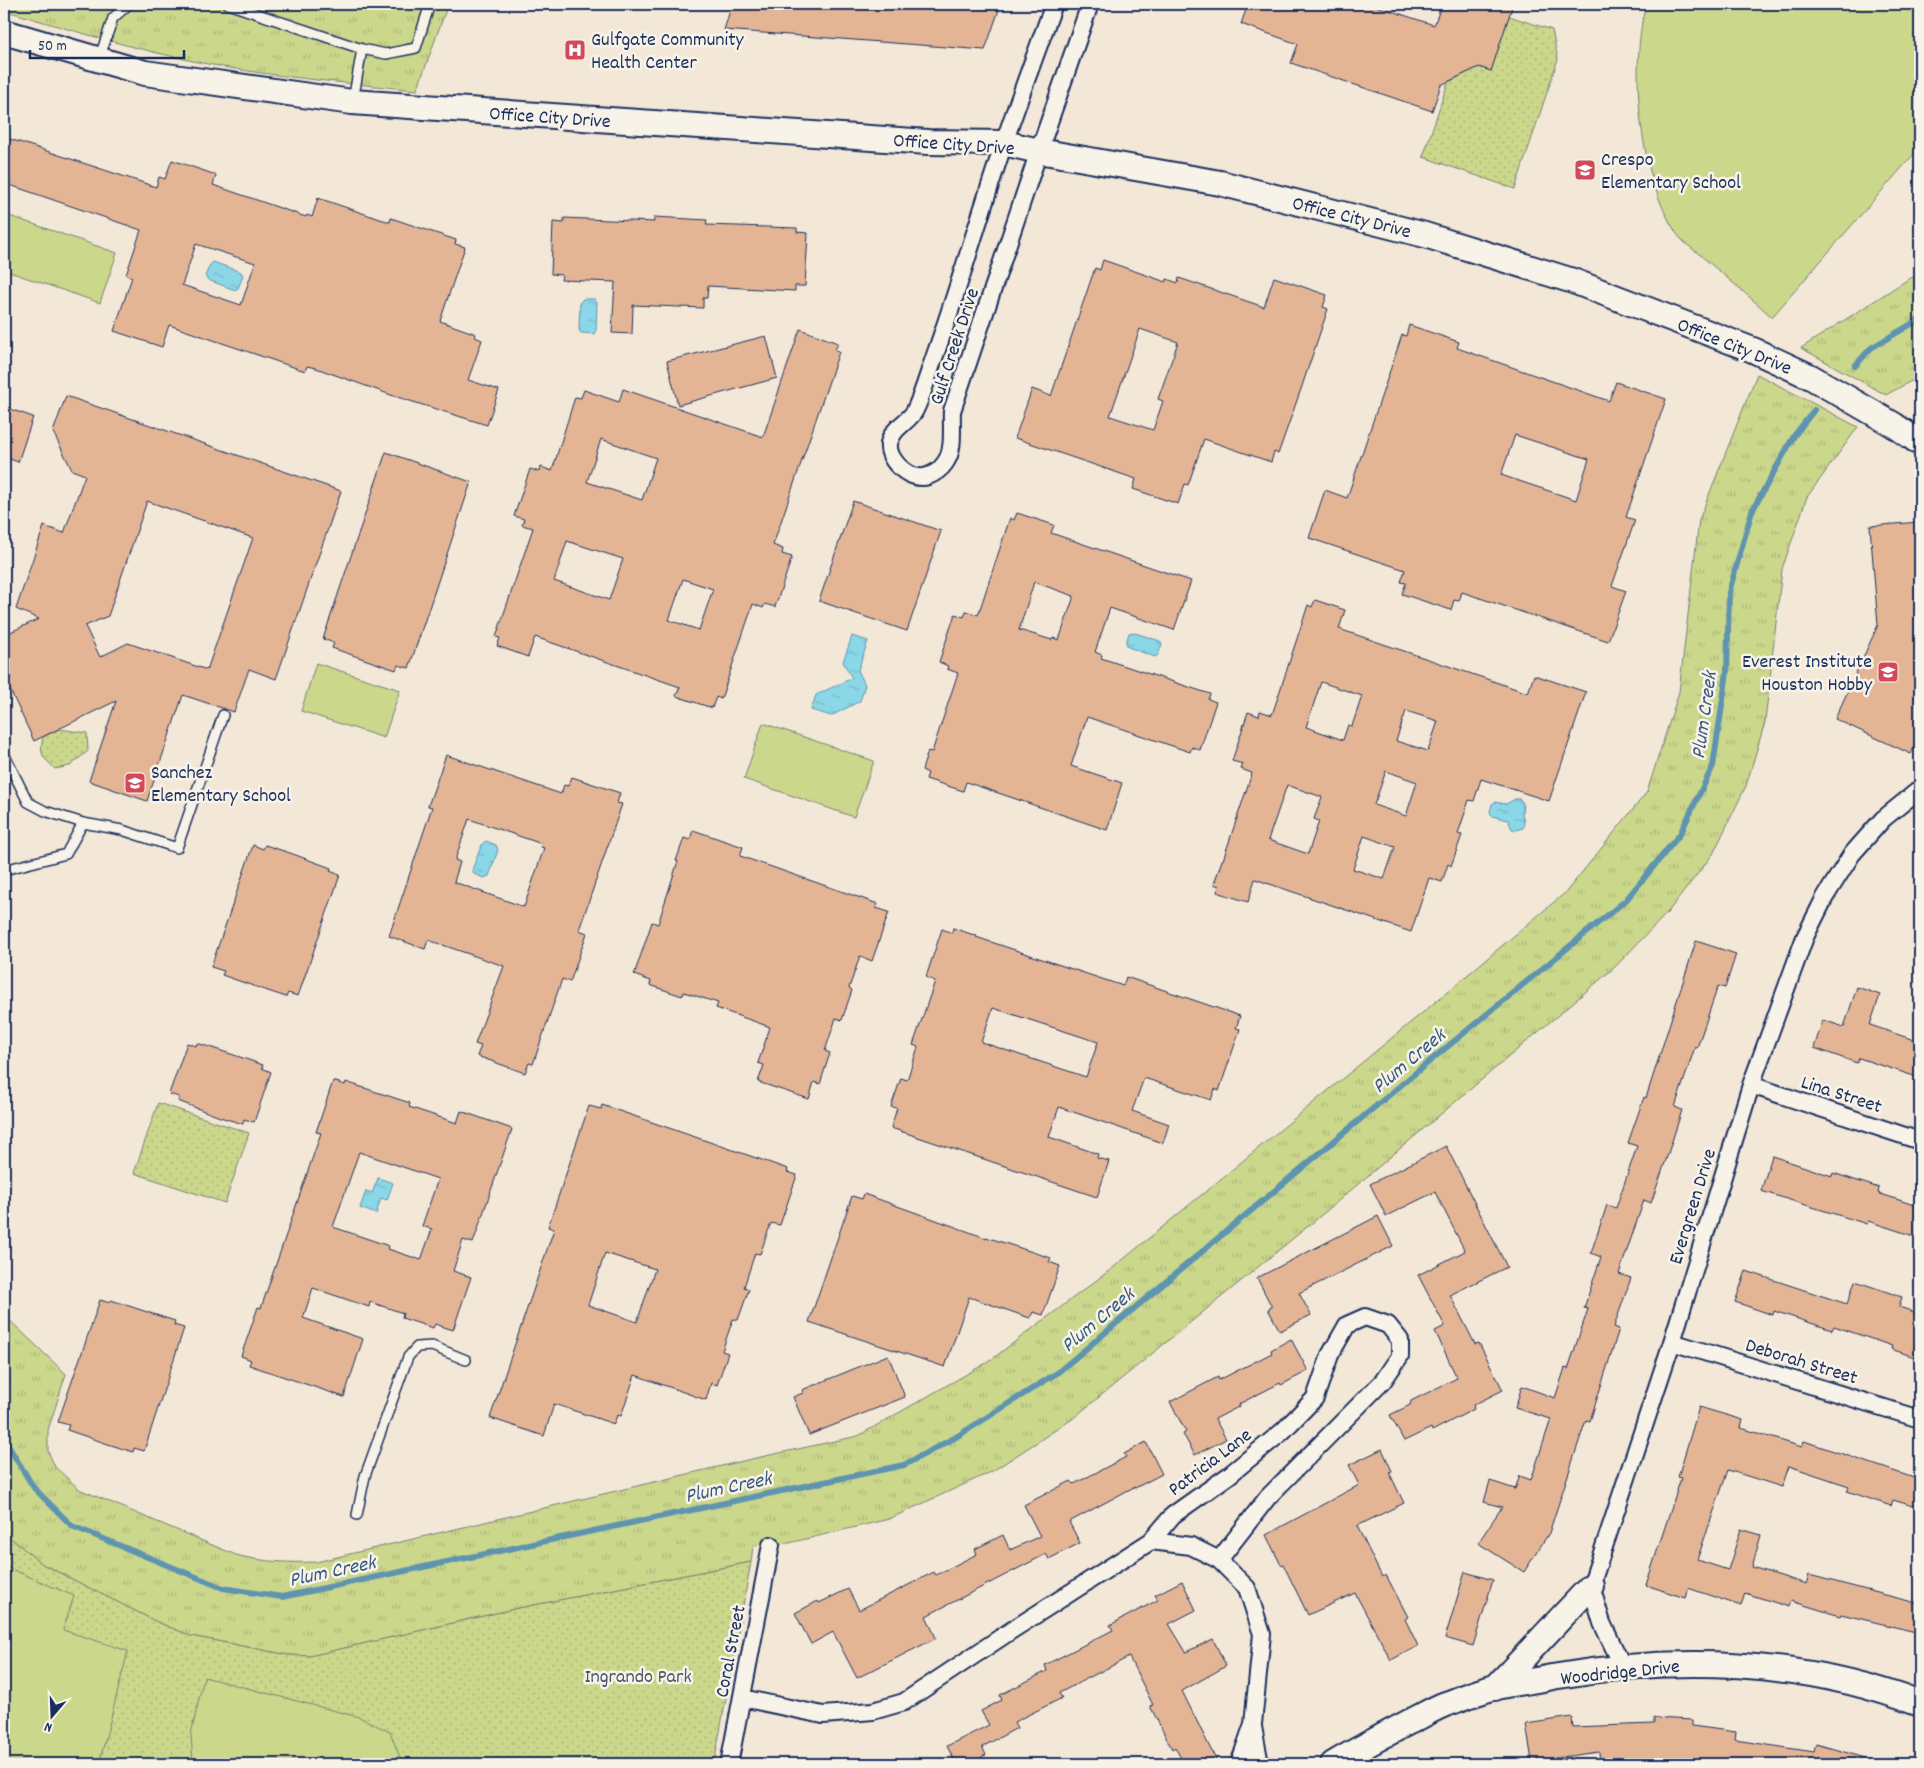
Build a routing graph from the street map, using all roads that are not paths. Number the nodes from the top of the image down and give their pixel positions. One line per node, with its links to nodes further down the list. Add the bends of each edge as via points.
1 (129, 4): 8 (lane, via 113,18)
2 (228, 4): 7 (lane)
3 (430, 4): 7 (lane, via 416,48 386,54)
4 (1054, 4): 10 (street, Gulf Creek Drive)
5 (1090, 4): 11 (street, Gulf Creek Drive)
6 (4, 32): 8 (street, Office City Drive)
7 (362, 49): 9 (lane)
8 (99, 60): 9 (street, Office City Drive, via 145,74)
9 (352, 102): 10 (street, Office City Drive, via 928,142)
10 (1004, 143): 11 (street, Office City Drive); 11 (street, Gulf Creek Drive, via 914,413 898,428 889,446 892,458 911,474 924,477 938,472 948,458 952,411)
11 (1039, 151): 12 (street, Office City Drive, via 1237,187 1392,225 1573,281 1752,350 1805,374)
12 (1920, 443)
13 (223, 716): 16 (lane, via 177,848 122,830)
14 (4, 754): 16 (lane, via 28,802)
15 (1918, 793): 18 (street, Evergreen Drive, via 1883,819 1852,854 1825,897 1804,938)
16 (83, 823): 17 (lane, via 66,854)
17 (4, 870)
18 (1751, 1085): 19 (street, Lina Street); 20 (street, Evergreen Drive)
19 (1920, 1141)
20 (1672, 1342): 22 (street, Deborah Street); 27 (street, Evergreen Drive)
21 (466, 1360): 23 (lane, via 432,1346 417,1347 408,1357 365,1476)
22 (1920, 1419)
23 (357, 1515)
24 (1151, 1541): 26 (street, via 1191,1546); 26 (street, Patricia Lane, via 1173,1515 1283,1431 1315,1398 1330,1355 1346,1325 1365,1317 1388,1325 1400,1340 1400,1356 1383,1381 1268,1496); 30 (street, Patricia Lane, via 904,1702 873,1710 824,1715)
25 (771, 1545): 30 (street, Coral Street)
26 (1219, 1560): 32 (street, via 1247,1588 1262,1634)
27 (1590, 1586): 28 (street, via 1602,1623); 29 (street)
28 (1623, 1667): 29 (street, Woodridge Drive); 31 (street, Woodridge Drive, via 1746,1665 1822,1675)
29 (1495, 1688): 36 (street, Woodridge Drive, via 1441,1706)
30 (742, 1698): 33 (street, Coral Street)
31 (1920, 1704)
32 (1252, 1724): 34 (street); 35 (street)
33 (729, 1764)
34 (1239, 1764)
35 (1260, 1764)
36 (1333, 1764)

